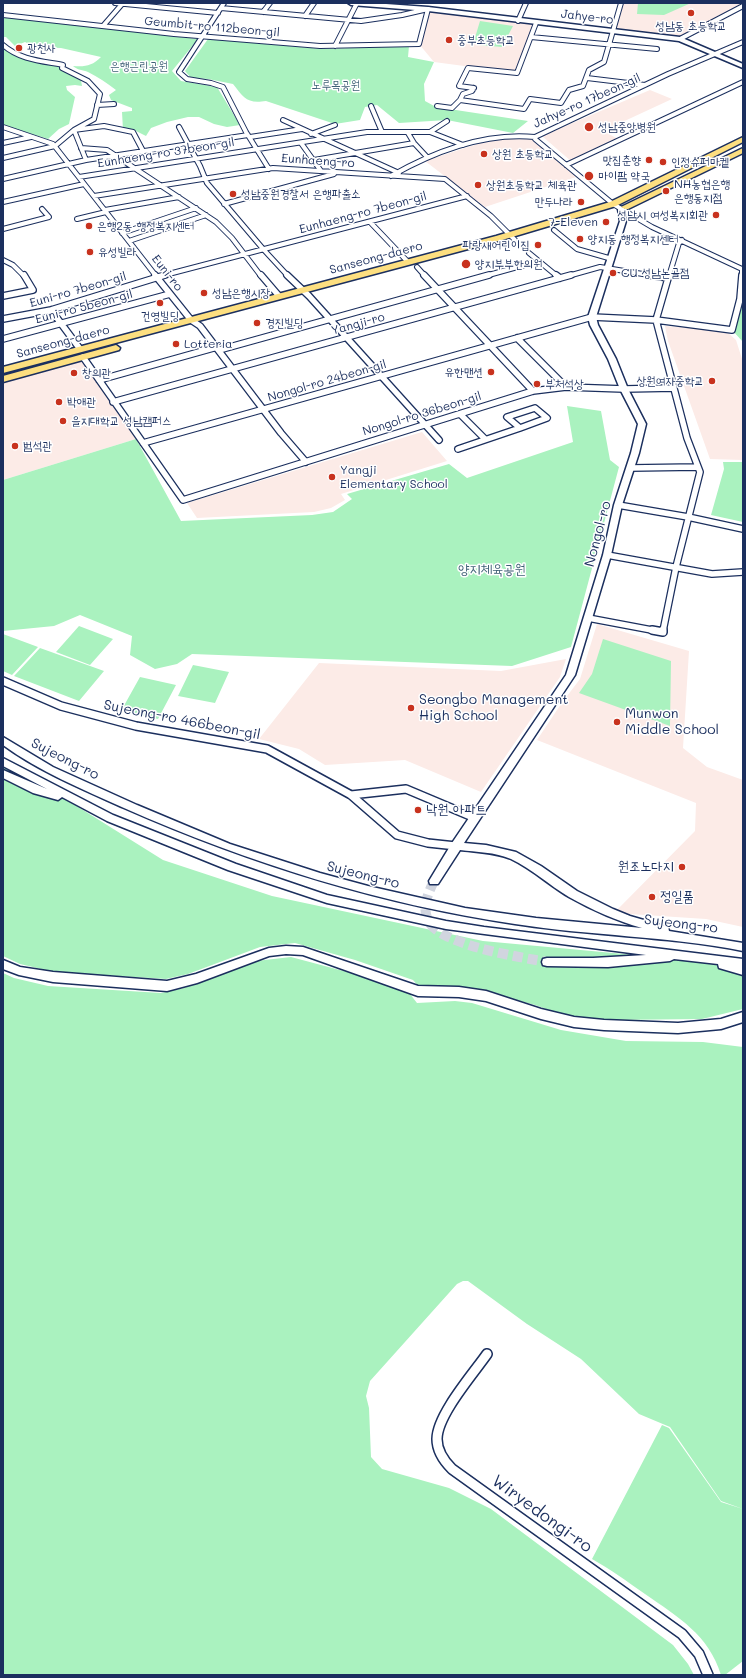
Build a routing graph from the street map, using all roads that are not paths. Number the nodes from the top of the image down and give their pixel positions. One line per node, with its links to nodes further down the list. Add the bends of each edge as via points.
1 (115, 3): 2 (street)
2 (122, 3): 14 (street); 24 (street)
3 (172, 3): 14 (street)
4 (224, 3): 15 (street, Eunhaeng-ro)
5 (270, 3): 17 (street)
6 (314, 3): 20 (street)
7 (351, 3): 11 (main road, Jahye-ro)
8 (431, 3): 16 (main road)
9 (526, 3): 22 (street)
10 (621, 3): 25 (street)
11 (357, 4): 12 (main road, Jahye-ro); 21 (street)
12 (374, 4): 16 (main road, Jahye-ro)
13 (743, 6): 28 (street)
14 (168, 8): 18 (street)
15 (221, 8): 17 (street); 18 (street, Eunhaeng-ro)
16 (428, 9): 21 (street, via 368,20); 22 (main road, Jahye-ro); 33 (street, Geumbit-ro 112beon-gil, via 419,44)
17 (263, 12): 20 (street)
18 (218, 13): 26 (street, Eunhaeng-ro)
19 (3, 15): 24 (street, Geumbit-ro 112beon-gil)
20 (305, 16): 21 (street)
21 (348, 20): 33 (street)
22 (518, 21): 23 (main road, Jahye-ro)
23 (536, 23): 25 (main road, Jahye-ro); 27 (street)
24 (103, 26): 26 (street, Geumbit-ro 112beon-gil)
25 (614, 32): 28 (main road, Jahye-ro); 30 (street)
26 (201, 37): 33 (street, Geumbit-ro 112beon-gil); 57 (street, Eunhaeng-ro, via 179,72 187,79 223,87)
27 (530, 37): 30 (street); 41 (street, via 517,73 468,68 459,86 474,88 463,94)
28 (680, 39): 36 (main road, Jahye-ro)
29 (743, 42): 32 (street, Jahye-ro 17beon-gil)
30 (608, 44): 35 (street); 38 (street, via 604,62 589,70)
31 (3, 45): 43 (street, via 14,54 63,65 62,68 75,73 98,90 100,94)
32 (738, 45): 34 (street); 36 (street, Jahye-ro 17beon-gil)
33 (335, 46)
34 (743, 47)
35 (656, 49)
36 (715, 55): 37 (main road, Jahye-ro); 40 (street, Jahye-ro 17beon-gil)
37 (743, 66)
38 (587, 78): 40 (street); 41 (street, via 583,86 569,90 561,103 530,99 524,109)
39 (743, 82): 80 (street)
40 (645, 85): 59 (street, Jahye-ro 17beon-gil)
41 (460, 100): 45 (street, via 452,108)
42 (114, 104): 43 (street)
43 (97, 105): 52 (street, via 94,119)
44 (371, 106): 53 (street)
45 (437, 106)
46 (283, 120): 51 (street)
47 (447, 121): 54 (street)
48 (335, 125): 55 (street)
49 (3, 127): 56 (street, Euni-ro)
50 (179, 127): 65 (street)
51 (302, 129): 55 (street); 57 (street)
52 (74, 130): 67 (street); 68 (street); 71 (street, via 110,125 133,132)
53 (382, 132): 58 (street, Eunhaeng-ro 37beon-gil); 60 (street, Eunhaeng-ro 37beon-gil)
54 (430, 132): 58 (street, Eunhaeng-ro 37beon-gil); 66 (street)
55 (311, 134): 60 (street)
56 (31, 136): 63 (street); 67 (street, Euni-ro)
57 (249, 136): 65 (street); 69 (street, Eunhaeng-ro)
58 (409, 136): 64 (street)
59 (535, 136): 66 (street, Jahye-ro 17beon-gil, via 510,135); 80 (street, via 535,139)
60 (323, 139): 62 (street, Eunhaeng-ro 37beon-gil); 72 (street)
61 (743, 139): 98 (main road, Sanseong-daero)
62 (301, 142): 69 (street, Eunhaeng-ro 37beon-gil); 78 (street)
63 (3, 143)
64 (414, 143): 72 (street); 74 (street)
65 (188, 144): 71 (street); 76 (street)
66 (463, 145): 74 (street, Jahye-ro 17beon-gil)
67 (55, 146): 75 (street); 79 (street, Euni-ro)
68 (81, 148): 73 (street, via 107,150); 77 (street)
69 (256, 149): 76 (street, Eunhaeng-ro 37beon-gil); 82 (street, Eunhaeng-ro)
70 (743, 150): 101 (main road, Sanseong-daero)
71 (143, 151): 73 (street)
72 (356, 153): 78 (street); 85 (street)
73 (116, 155): 77 (street); 81 (street)
74 (427, 157): 85 (street, Jahye-ro 17beon-gil)
75 (3, 158)
76 (196, 159): 81 (street, Eunhaeng-ro 37beon-gil); 88 (street)
77 (86, 160): 79 (street)
78 (314, 160): 83 (street)
79 (69, 164): 87 (street, Euni-ro); 90 (street)
80 (566, 165): 98 (street)
81 (136, 168): 87 (street, Eunhaeng-ro 37beon-gil); 92 (street)
82 (268, 168): 83 (street, Eunhaeng-ro); 88 (street)
83 (321, 171): 84 (street, Eunhaeng-ro)
84 (340, 172): 86 (street, Eunhaeng-ro); 97 (street)
85 (398, 172): 86 (street, Jahye-ro 17beon-gil); 89 (street)
86 (391, 176): 89 (street, Eunhaeng-ro)
87 (80, 177): 91 (street, Euni-ro)
88 (206, 178): 92 (street); 97 (street, via 207,183)
89 (408, 178): 95 (street, Eunhaeng-ro, via 445,179)
90 (3, 179)
91 (84, 184): 93 (street, Euni-ro); 96 (street)
92 (162, 185): 93 (street); 94 (street)
93 (94, 196): 102 (street, Euni-ro)
94 (179, 196): 99 (street); 102 (street)
95 (467, 196): 105 (street, Eunhaeng-ro 7beon-gil); 109 (street, Eunhaeng-ro)
96 (3, 202)
97 (224, 204): 112 (street)
98 (613, 204): 101 (street); 109 (main road, Sanseong-daero)
99 (195, 207): 103 (street); 108 (street)
100 (42, 209): 106 (street, via 49,217)
101 (621, 209): 107 (main road, Sanseong-daero); 111 (street, via 652,227); 115 (main road, via 623,221)
102 (105, 211): 104 (street); 108 (street, Euni-ro)
103 (206, 215): 110 (street); 114 (street, via 232,238)
104 (77, 219)
105 (370, 222): 112 (street, Eunhaeng-ro 7beon-gil); 118 (street)
106 (3, 228)
107 (554, 230): 109 (main road, Sanseong-daero); 115 (street, via 577,249)
108 (122, 232): 110 (street, Euni-ro)
109 (513, 238): 118 (main road, Sanseong-daero); 119 (main road, Sanseong-daero)
110 (129, 240): 122 (street, Euni-ro)
111 (682, 240): 121 (street); 124 (street)
112 (264, 250): 114 (street, Eunhaeng-ro 7beon-gil); 125 (street)
113 (529, 253): 117 (street)
114 (244, 254): 122 (street, Euni-ro 7beon-gil); 129 (street)
115 (612, 259): 120 (main road)
116 (3, 260): 128 (street, via 22,271 33,290)
117 (539, 261): 123 (street); 126 (street)
118 (408, 262): 125 (main road, Sanseong-daero)
119 (417, 267): 126 (street); 130 (main road, Sanseong-daero)
120 (609, 268): 123 (street, Yangji-ro, via 600,267); 124 (street, Yangji-ro); 133 (main road)
121 (742, 268): 137 (street, Nongol-ro 24beon-gil, via 740,299 732,330)
122 (157, 277): 127 (street, Euni-ro); 132 (street, Euni-ro 7beon-gil)
123 (560, 278): 131 (street, Yangji-ro)
124 (668, 278): 137 (street)
125 (302, 290): 129 (main road, Sanseong-daero); 130 (street)
126 (438, 290): 131 (street); 136 (street)
127 (170, 294): 135 (street, Euni-ro); 138 (street, Euni-ro 5beon-gil)
128 (3, 296)
129 (279, 296): 135 (main road, Sanseong-daero)
130 (309, 296): 136 (street); 139 (main road, Sanseong-daero)
131 (454, 307): 140 (street, Yangji-ro); 143 (street)
132 (51, 310): 134 (street, Euni-ro 7beon-gil); 138 (street)
133 (592, 317): 137 (street, Nongol-ro 24beon-gil); 142 (street, Nongol-ro 24beon-gil); 153 (main road, Nongol-ro)
134 (3, 320)
135 (191, 320): 139 (street, Euni-ro); 145 (main road, Sanseong-daero)
136 (330, 320): 140 (street); 144 (street)
137 (656, 320): 152 (street)
138 (61, 324): 141 (street, Euni-ro 5beon-gil); 145 (street)
139 (200, 326): 144 (street, Euni-ro); 145 (main road, Sanseong-daero)
140 (346, 337): 146 (street, Yangji-ro); 148 (street)
141 (3, 338)
142 (517, 338): 143 (street, Nongol-ro 24beon-gil); 151 (street)
143 (490, 346): 148 (street, Nongol-ro 24beon-gil); 154 (street)
144 (218, 349): 146 (street, Euni-ro); 150 (street)
145 (82, 353): 147 (main road, Sanseong-daero); 149 (main road, Sanseong-daero); 150 (street)
146 (233, 368): 155 (street, Yangji-ro); 156 (street, Euni-ro)
147 (3, 370)
148 (381, 376): 156 (street, Nongol-ro 24beon-gil); 158 (street)
149 (3, 379)
150 (99, 380): 155 (street)
151 (566, 387): 153 (street, Nongol-ro 36beon-gil); 154 (street, Nongol-ro 36beon-gil)
152 (674, 388): 153 (street, Nongol-ro 36beon-gil); 165 (street)
153 (624, 389): 166 (main road, Nongol-ro, via 642,424)
154 (533, 391): 157 (street, Nongol-ro 36beon-gil)
155 (113, 402): 162 (street)
156 (264, 409): 162 (street, Nongol-ro 24beon-gil); 164 (street, Euni-ro)
157 (460, 414): 158 (street, Nongol-ro 36beon-gil); 160 (street)
158 (425, 425): 161 (street); 164 (street, Nongol-ro 36beon-gil)
159 (520, 428): 159 (street, via 526,425 548,418 535,408 507,417); 160 (street)
160 (485, 439): 163 (street)
161 (439, 440)
162 (143, 443): 164 (street, Nongol-ro 36beon-gil, via 183,500)
163 (458, 449)
164 (306, 462)
165 (697, 467): 166 (street); 168 (street, via 700,472)
166 (630, 468): 167 (main road, Nongol-ro)
167 (618, 505): 168 (street); 170 (main road, Nongol-ro)
168 (688, 517): 169 (street); 171 (street)
169 (743, 529)
170 (607, 555): 171 (street); 173 (main road, Nongol-ro)
171 (676, 567): 172 (street, via 712,574); 173 (street, via 663,632)
172 (743, 572)
173 (588, 618): 180 (main road, Nongol-ro, via 570,675)
174 (3, 681): 178 (street, Sujeong-ro 466beon-gil, via 61,706 136,726 267,749)
175 (3, 740): 183 (main road, Sujeong-ro, via 44,766 174,826 242,853 326,880 415,902 516,920)
176 (3, 762): 179 (main road)
177 (3, 774): 179 (main road, via 36,790)
178 (351, 795): 180 (street, via 406,789); 181 (street, Sujeong-ro 466beon-gil, via 398,835 428,843)
179 (74, 800): 185 (main road, via 110,818 232,867 327,899 447,925)
180 (475, 818): 181 (main road, Nongol-ro)
181 (456, 846): 182 (main road, Nongol-ro); 183 (main road, via 512,855 573,894 609,912)
182 (434, 881)
183 (686, 937): 184 (main road, Sujeong-ro)
184 (743, 947)
185 (682, 955): 186 (main road); 187 (main road, via 594,964)
186 (706, 959): 188 (main road); 190 (main road)
187 (547, 962)
188 (743, 963)
189 (3, 964): 191 (main road, via 19,971 53,977 167,986 269,952 303,951 418,991 459,992 486,996 574,1022 678,1028 722,1024)
190 (743, 971)
191 (743, 1017)
192 (487, 1354): 193 (street, Wiryedongi-ro, via 442,1418 436,1438 441,1457 452,1469 682,1634 699,1654)
193 (708, 1675)

